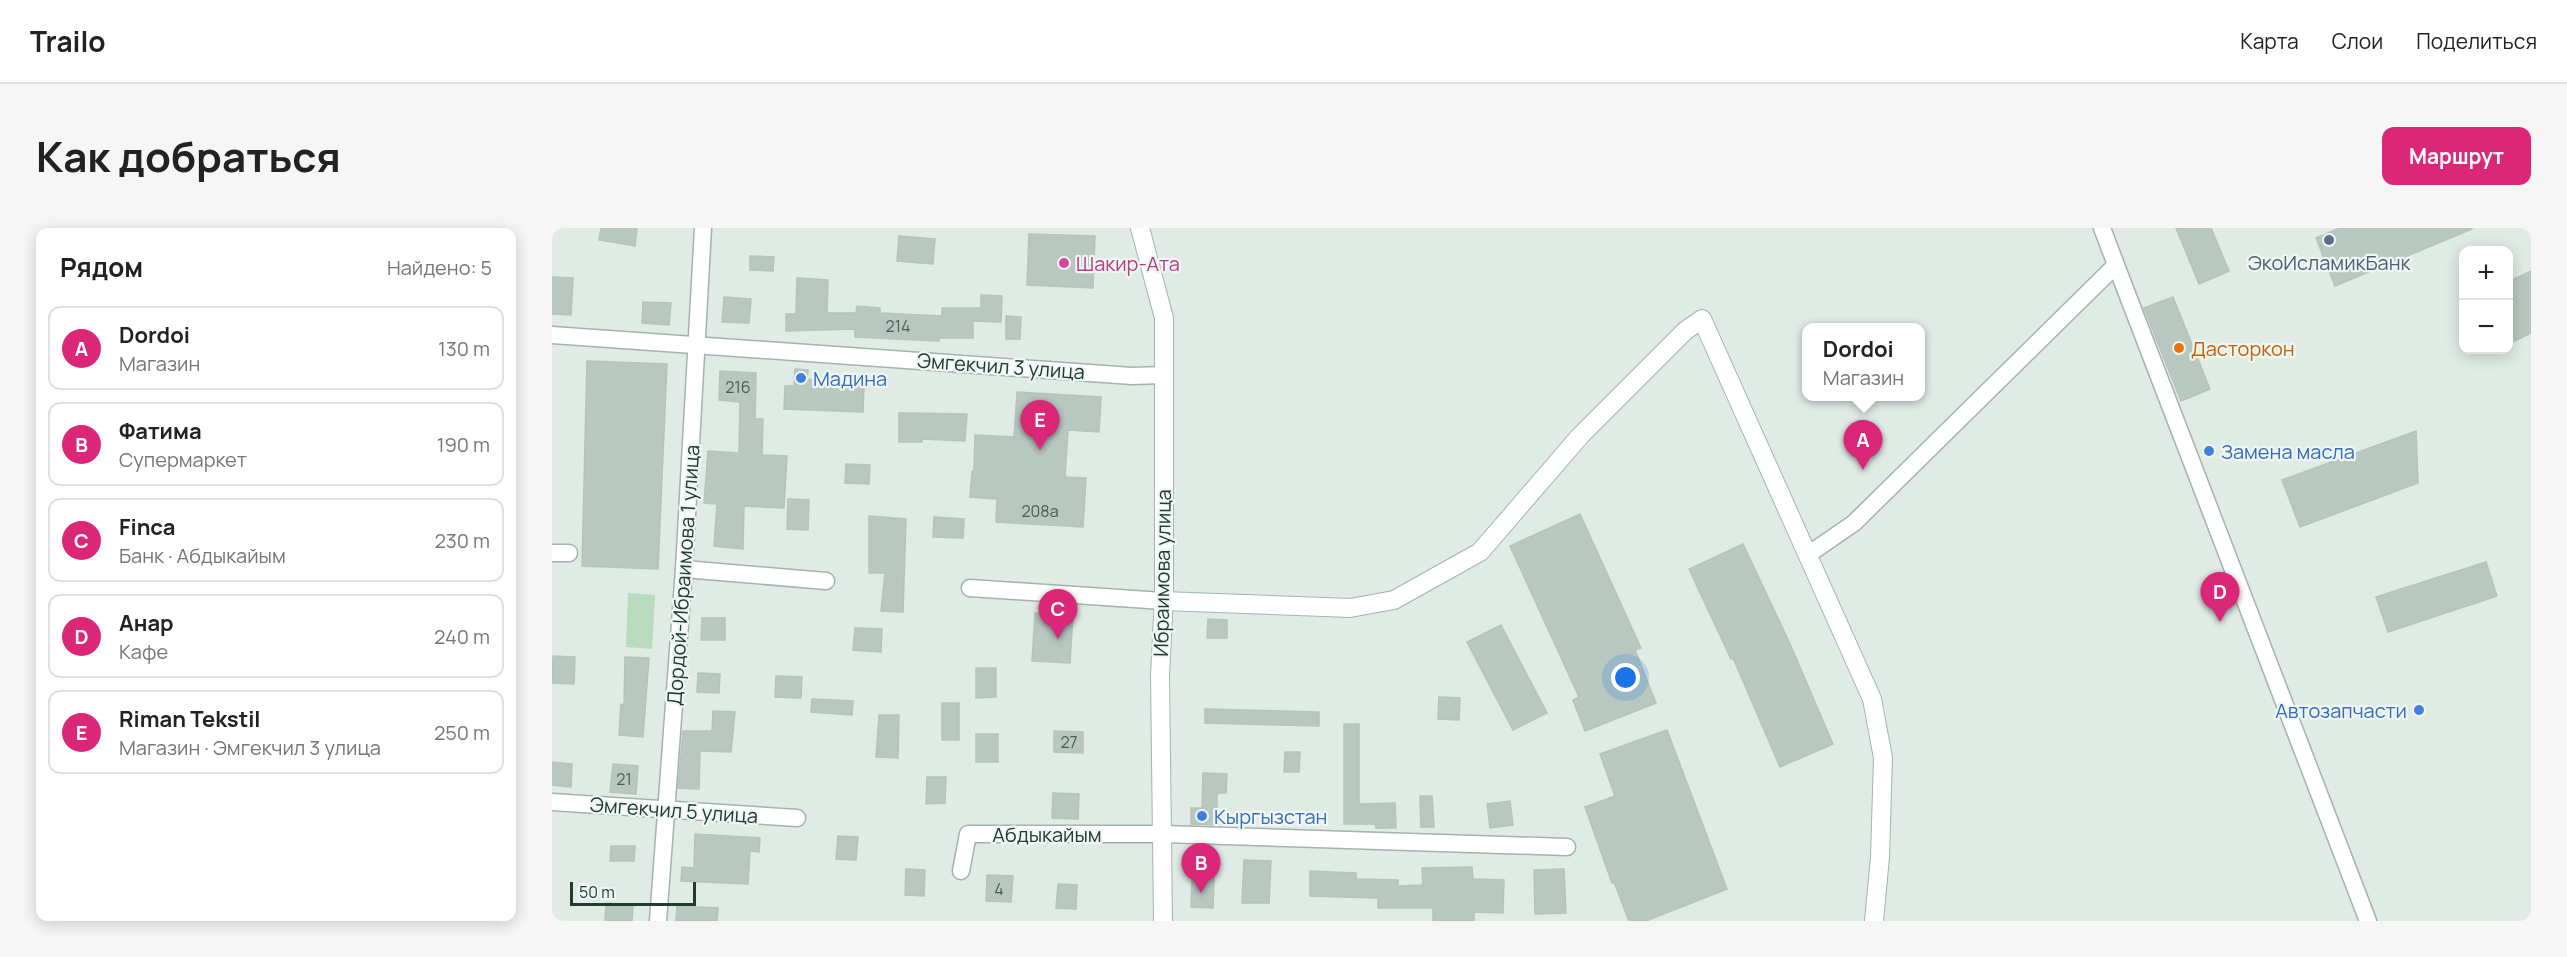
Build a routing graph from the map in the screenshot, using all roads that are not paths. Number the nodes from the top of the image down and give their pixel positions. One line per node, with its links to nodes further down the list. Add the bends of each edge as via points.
1 (703, 228): 6 (street, Дордой-Ибраимова 1 улица)
2 (1140, 228): 7 (street, Ибраимова улица, via 1164,318)
3 (2102, 228): 4 (street)
4 (2116, 265): 10 (street, via 1854,523); 24 (street)
5 (552, 335): 6 (street, Эмгекчил 3 улица)
6 (698, 344): 7 (street, Эмгекчил 3 улица); 11 (street, Дордой-Ибраимова 1 улица)
7 (1162, 375): 14 (street, Ибраимова улица)
8 (552, 553): 9 (street)
9 (569, 553)
10 (1809, 554): 14 (street, via 1702,319 1685,331 1580,436 1480,552 1394,600 1350,609); 23 (street, via 1872,699 1883,758)
11 (684, 569): 12 (street); 16 (street, Дордой-Ибраимова 1 улица)
12 (826, 581)
13 (970, 588): 14 (street)
14 (1163, 601): 18 (street, Ибраимова улица, via 1160,675)
15 (552, 802): 16 (street, Эмгекчил 5 улица)
16 (666, 809): 17 (street, Эмгекчил 5 улица); 21 (street, Дордой-Ибраимова 1 улица)
17 (797, 818)
18 (1164, 834): 19 (street); 20 (street, Абдыкайым, via 968,834); 22 (street, Ибраимова улица)
19 (1567, 847)
20 (961, 871)
21 (658, 921)
22 (1163, 921)
23 (1874, 921)
24 (2368, 921)

